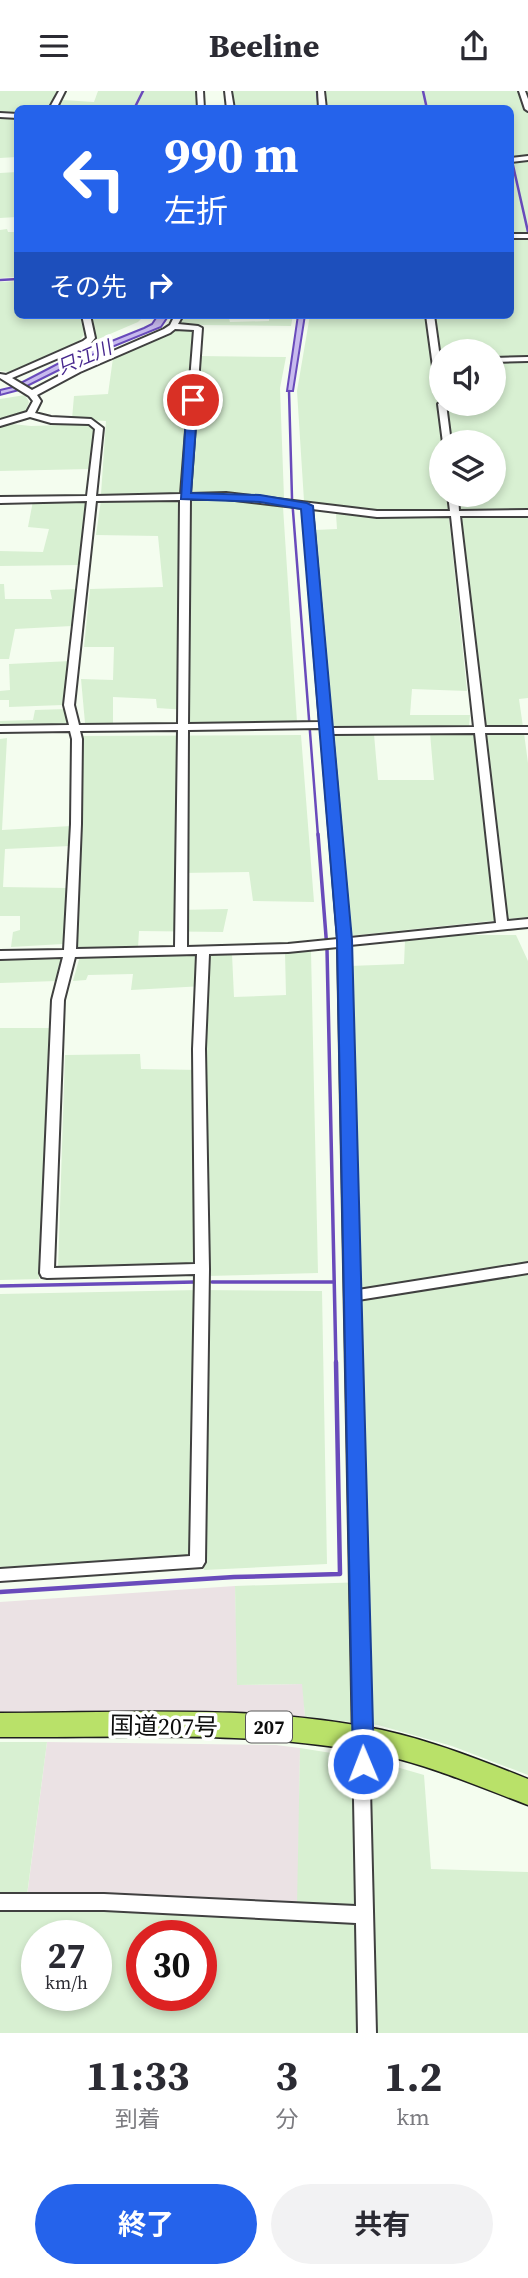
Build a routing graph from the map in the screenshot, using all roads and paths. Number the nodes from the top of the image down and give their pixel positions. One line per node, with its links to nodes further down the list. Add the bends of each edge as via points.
1 (522, 91): 2 (street)
2 (528, 109)
3 (87, 319): 10 (street, via 91,338 86,343)
4 (177, 319): 6 (street)
5 (431, 319): 7 (street)
6 (173, 326): 12 (street); 15 (street, via 198,328)
7 (435, 339)
8 (528, 359): 9 (street)
9 (506, 360)
10 (6, 378): 11 (street)
11 (23, 390): 12 (street)
12 (32, 394): 13 (street, via 37,401)
13 (30, 414): 14 (street); 16 (street, via 98,425)
14 (0, 423)
15 (185, 496): 16 (street); 18 (street); 23 (street)
16 (92, 497): 17 (street); 22 (street, via 68,705)
17 (0, 500)
18 (304, 506): 21 (street); 24 (street)
19 (454, 507): 21 (street)
20 (528, 513): 21 (street)
21 (455, 515): 26 (street)
22 (75, 727): 23 (street); 25 (street); 33 (street)
23 (185, 727): 24 (street); 32 (street)
24 (323, 727): 26 (street); 30 (street)
25 (0, 729)
26 (479, 730): 27 (street); 29 (street)
27 (528, 730)
28 (528, 923): 29 (street)
29 (502, 925): 30 (street)
30 (333, 942): 31 (street); 37 (street)
31 (203, 950): 32 (street); 36 (street, via 199,1049)
32 (181, 951): 33 (street)
33 (70, 953): 34 (street); 36 (street, via 58,1000 47,1273)
34 (0, 955)
35 (528, 1268): 37 (street)
36 (202, 1269): 38 (street, via 197,1562)
37 (351, 1296): 40 (street)
38 (0, 1575)
39 (0, 1725): 40 (highway, 国道207号 / 207, via 269,1727)
40 (363, 1739): 41 (highway, 国道207号 / 207, via 454,1764); 43 (street)
41 (528, 1792)
42 (0, 1902): 43 (street, via 104,1902)
43 (365, 1915): 44 (street)
44 (367, 2033)

